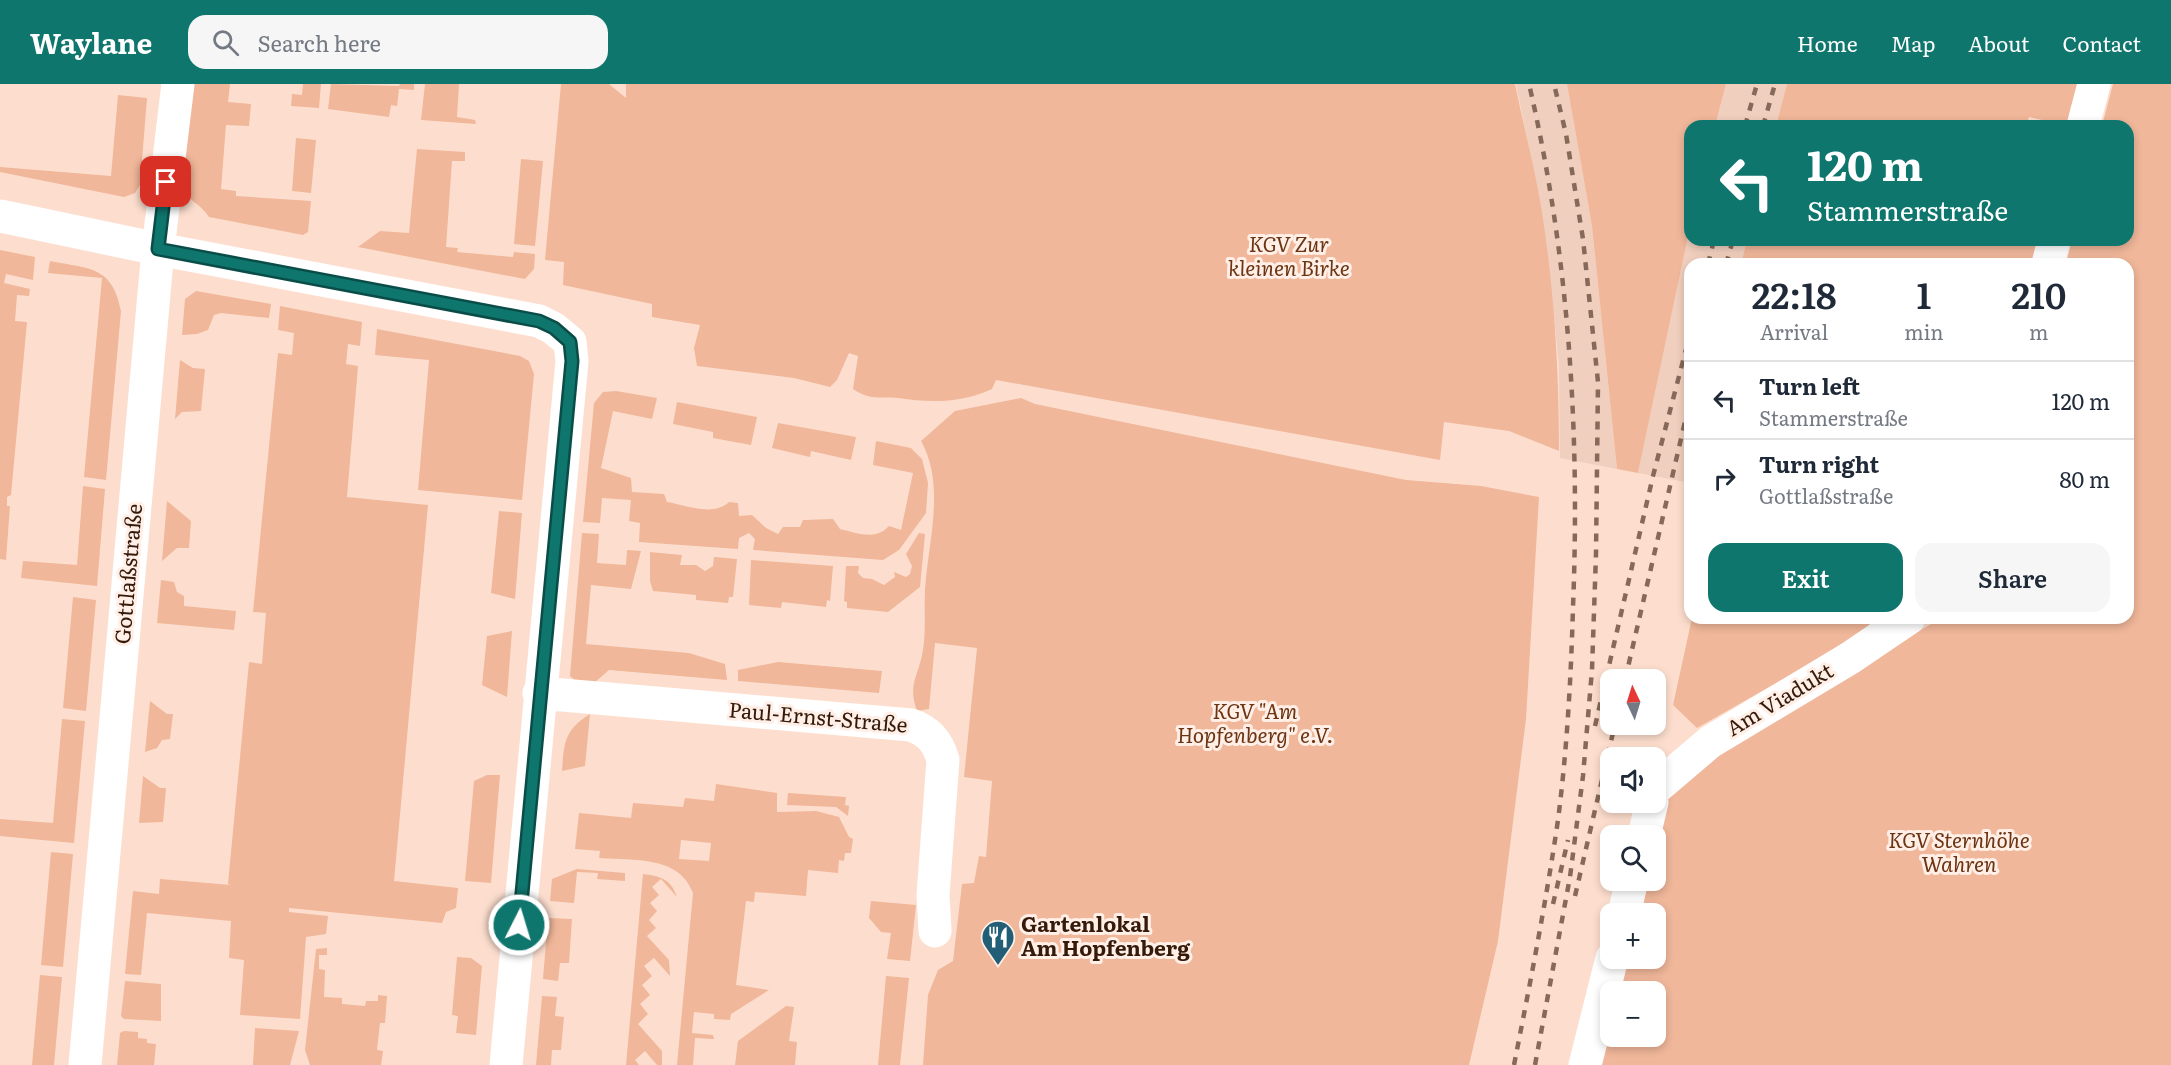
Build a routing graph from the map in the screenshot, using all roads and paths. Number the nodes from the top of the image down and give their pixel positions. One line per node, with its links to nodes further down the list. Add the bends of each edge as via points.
1 (177, 84): 5 (street, Gottlaßstraße)
2 (2094, 84): 3 (street)
3 (2085, 120)
4 (0, 216): 5 (street)
5 (158, 249): 7 (street, via 539,321 570,342 572,361); 11 (street, Gottlaßstraße)
6 (1900, 624): 8 (street, Am Viadukt, via 1710,742)
7 (539, 693): 9 (street, Paul-Ernst-Straße, via 920,728 932,737 944,760 933,895); 12 (street)
8 (1666, 779)
9 (935, 931)
10 (1609, 969): 13 (street)
11 (85, 1065)
12 (506, 1065)
13 (1585, 1065)

